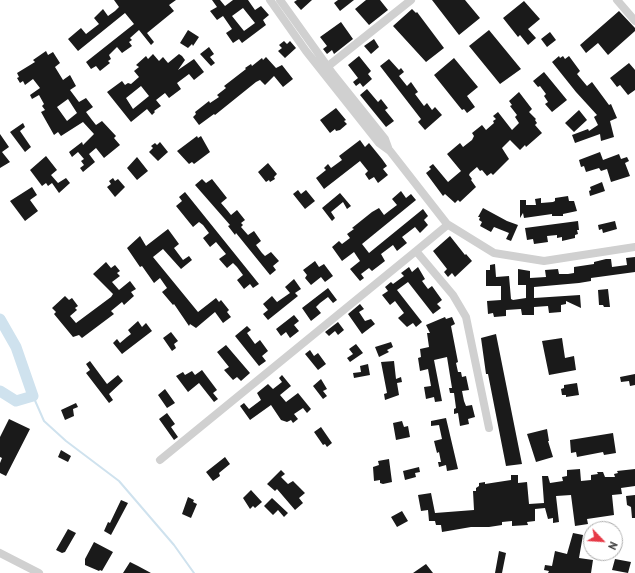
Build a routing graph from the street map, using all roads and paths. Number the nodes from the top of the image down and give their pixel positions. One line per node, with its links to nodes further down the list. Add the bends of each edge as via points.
1 (270, 0): 7 (street, via 379,143)
2 (280, 0): 6 (street)
3 (411, 0): 6 (street)
4 (617, 0): 5 (street)
5 (635, 21)
6 (327, 66): 7 (street, via 385,139)
7 (390, 151): 8 (street)
8 (447, 224): 9 (street, via 494,253 544,261); 10 (street)
9 (635, 248)
10 (416, 251): 11 (street, via 453,295 466,317); 12 (street)
11 (489, 428)
12 (160, 460)
13 (0, 553): 14 (street)
14 (39, 573)

